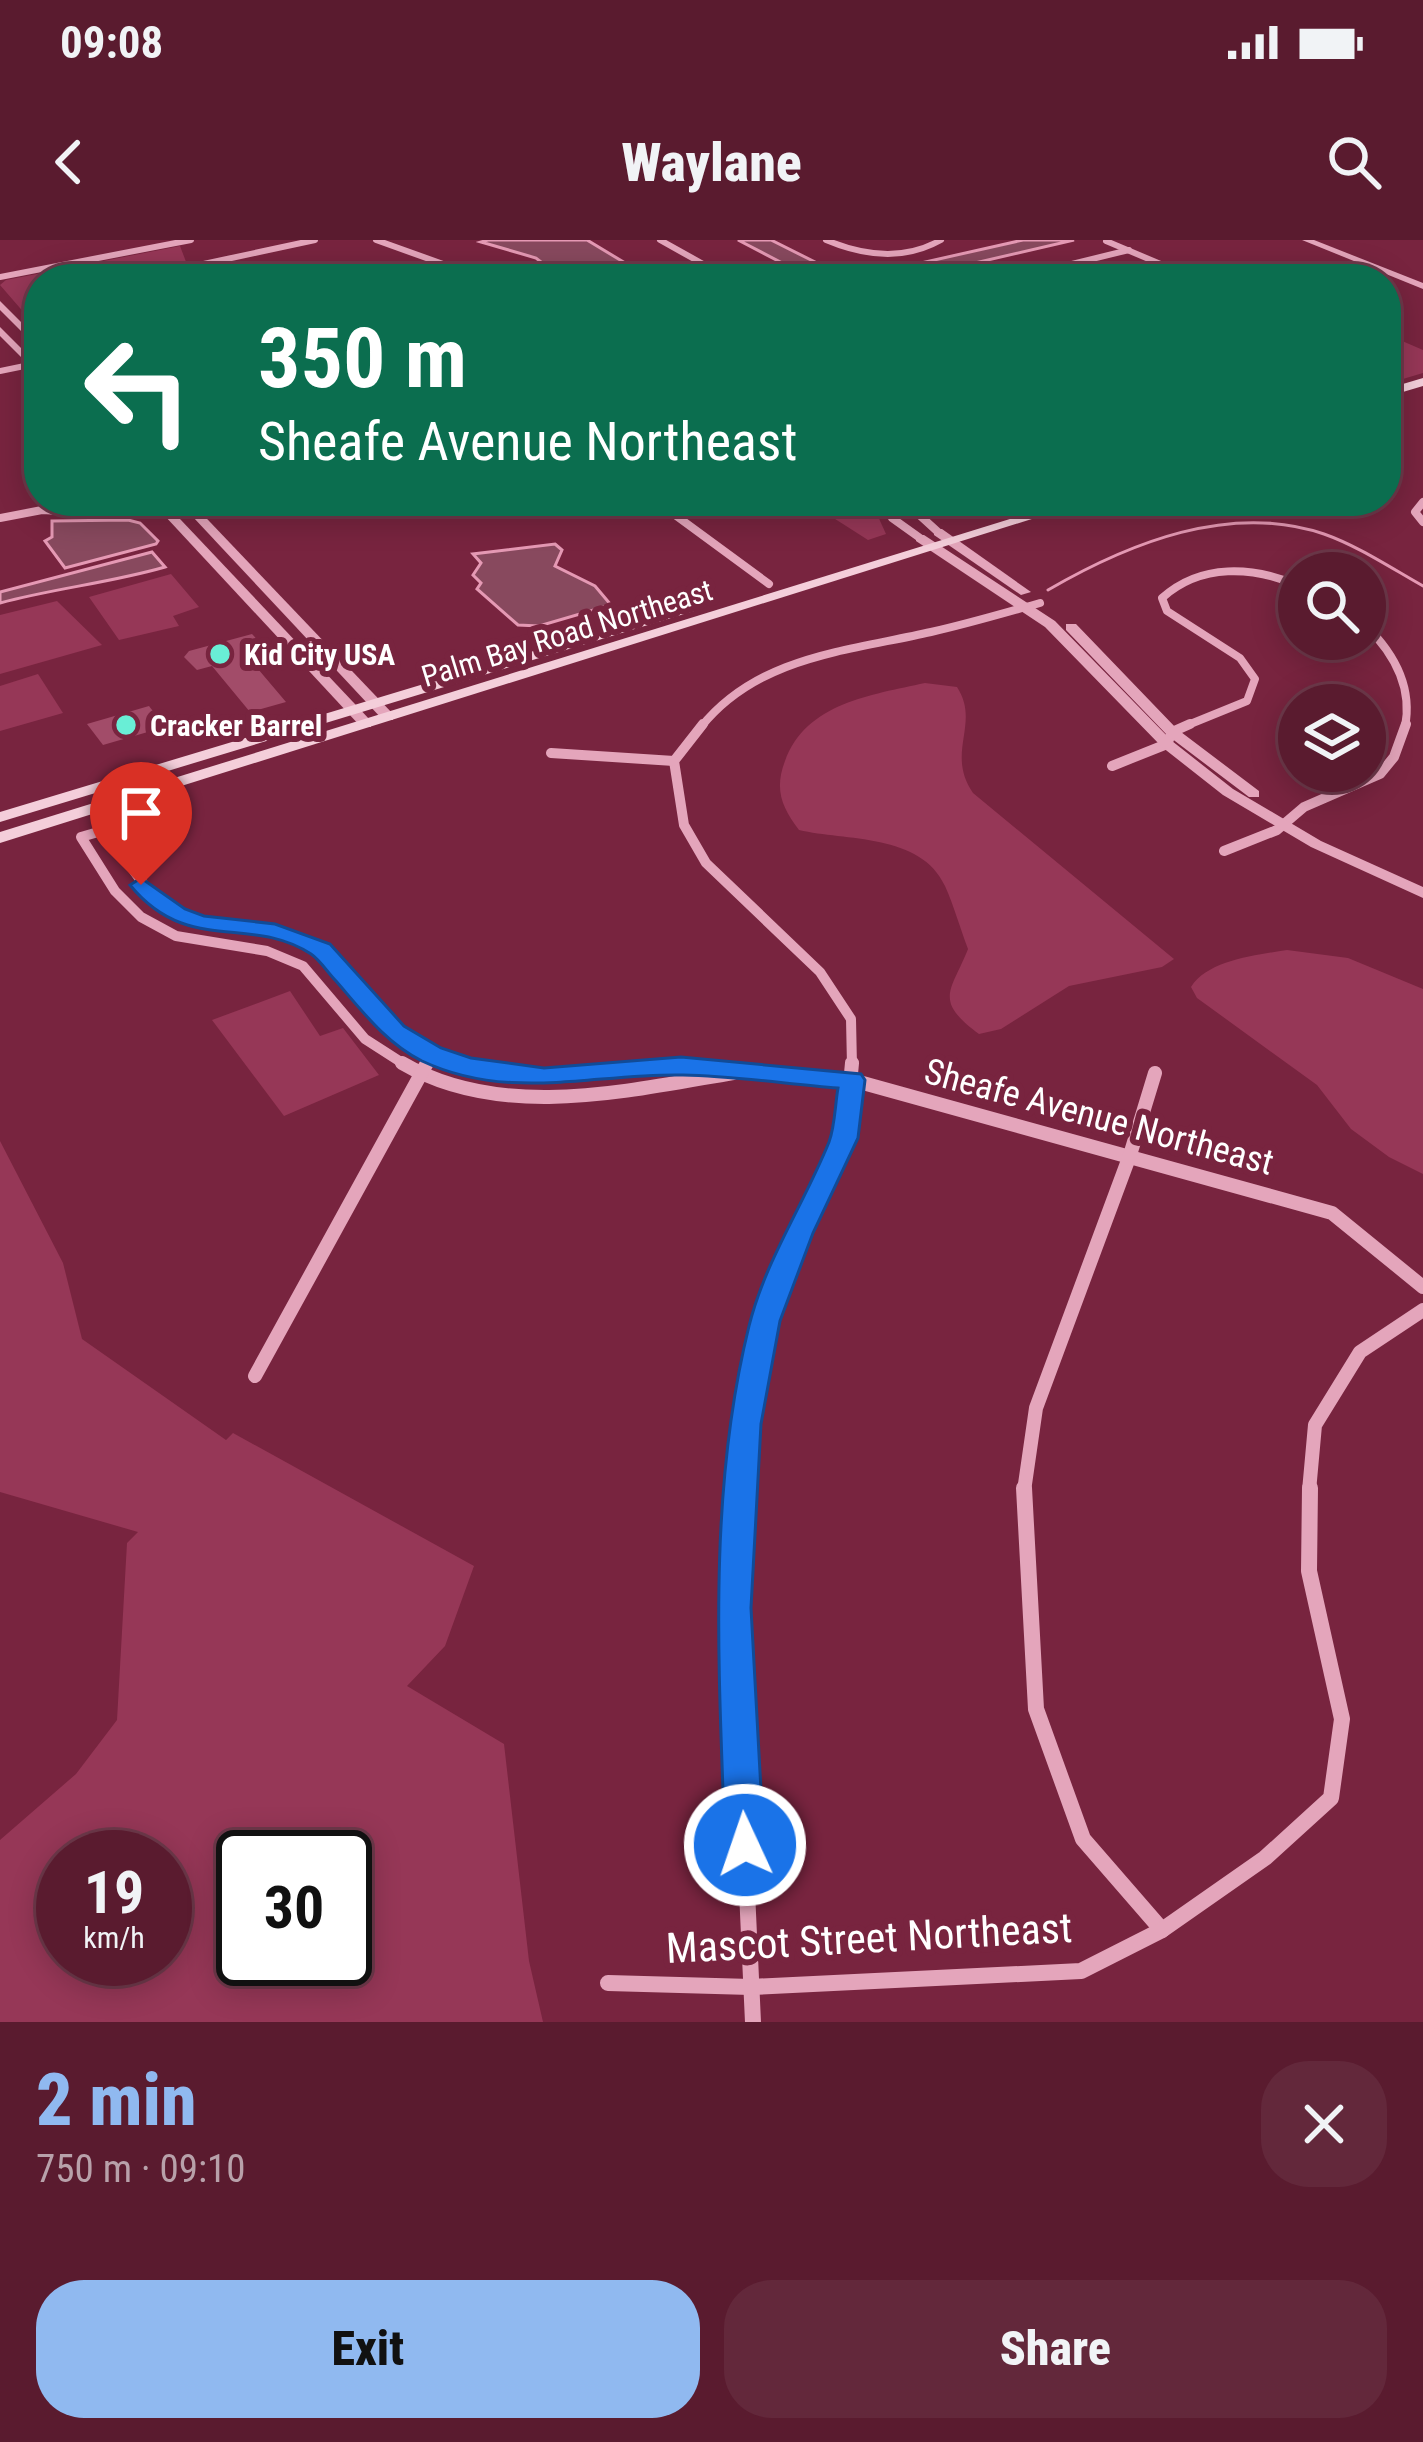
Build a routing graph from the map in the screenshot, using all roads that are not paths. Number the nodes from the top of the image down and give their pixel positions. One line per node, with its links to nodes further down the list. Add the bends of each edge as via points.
1 (190, 240): 12 (street)
2 (316, 240): 13 (street)
3 (395, 240): 10 (street)
4 (660, 240): 15 (street)
5 (826, 240): 6 (street, via 888,254)
6 (941, 240)
7 (1306, 240): 18 (street)
8 (1319, 240): 19 (street)
9 (1106, 241): 11 (street)
10 (379, 242): 14 (street)
11 (1129, 250): 16 (street); 17 (street)
12 (67, 264)
13 (204, 264)
14 (441, 264)
15 (703, 264)
16 (1071, 264)
17 (1161, 264)
18 (1371, 264)
19 (1377, 264)
20 (0, 304): 22 (street)
21 (0, 330): 23 (street)
22 (24, 330)
23 (24, 354)
24 (1423, 502): 32 (street, via 1415,512)
25 (175, 516): 35 (street)
26 (198, 516): 34 (street)
27 (674, 516): 37 (street)
28 (891, 516): 33 (street)
29 (916, 516): 33 (street)
30 (999, 516): 33 (main road, Palm Bay Road Northeast)
31 (1026, 516): 33 (main road, Palm Bay Road Northeast)
32 (1423, 522)
33 (936, 540): 37 (main road, Palm Bay Road Northeast); 38 (street)
34 (229, 548): 35 (street); 42 (street)
35 (216, 564): 41 (street)
36 (1278, 578): 45 (street, via 1255,569 1223,572 1172,587 1162,598 1167,611 1240,658 1255,680 1247,701)
37 (766, 592): 42 (main road, Palm Bay Road Northeast)
38 (1034, 605): 45 (street); 47 (street, via 808,656 746,685)
39 (1386, 641): 40 (street)
40 (1419, 697)
41 (353, 709): 42 (main road, Palm Bay Road Northeast); 44 (street); 49 (main road, Palm Bay Road Northeast)
42 (382, 710): 44 (main road, Palm Bay Road Northeast)
43 (1423, 721): 50 (street, via 1384,772 1298,810)
44 (366, 724): 51 (main road, Palm Bay Road Northeast)
45 (1169, 738): 48 (street); 50 (street, via 1228,792)
46 (551, 753): 47 (street)
47 (674, 761): 59 (street, via 684,825 706,863 820,972 851,1019)
48 (1112, 766)
49 (0, 817)
50 (1288, 822): 52 (street); 53 (street); 54 (street)
51 (0, 838)
52 (1224, 851)
53 (1423, 880)
54 (1423, 893)
55 (432, 1054): 56 (street); 56 (street, Sheafe Avenue Northeast, via 395,1032 321,950 275,932 176,914 141,885 105,830 81,837 134,916 184,938 290,958 310,970 375,1048); 57 (street, Sheafe Avenue Northeast, via 544,1077 681,1066)
56 (419, 1072): 57 (street, Sheafe Avenue Northeast, via 527,1097 608,1094); 63 (street)
57 (733, 1073): 59 (street, Sheafe Avenue Northeast)
58 (1155, 1073): 60 (street)
59 (852, 1080): 60 (street, Sheafe Avenue Northeast); 66 (street, via 844,1138 765,1321 745,1424 734,1608)
60 (1130, 1154): 61 (street, Sheafe Avenue Northeast, via 1332,1213); 64 (street, via 1036,1408 1022,1505 1036,1709 1083,1839)
61 (1423, 1287)
62 (1423, 1310): 64 (street, Mascot Street Northeast, via 1360,1352 1315,1425 1309,1571 1342,1719 1331,1798 1265,1858)
63 (255, 1376)
64 (1162, 1930): 66 (street, Mascot Street Northeast, via 1081,1971)
65 (608, 1983): 66 (street, Mascot Street Northeast)
66 (751, 1987): 67 (street)
67 (753, 2022)

